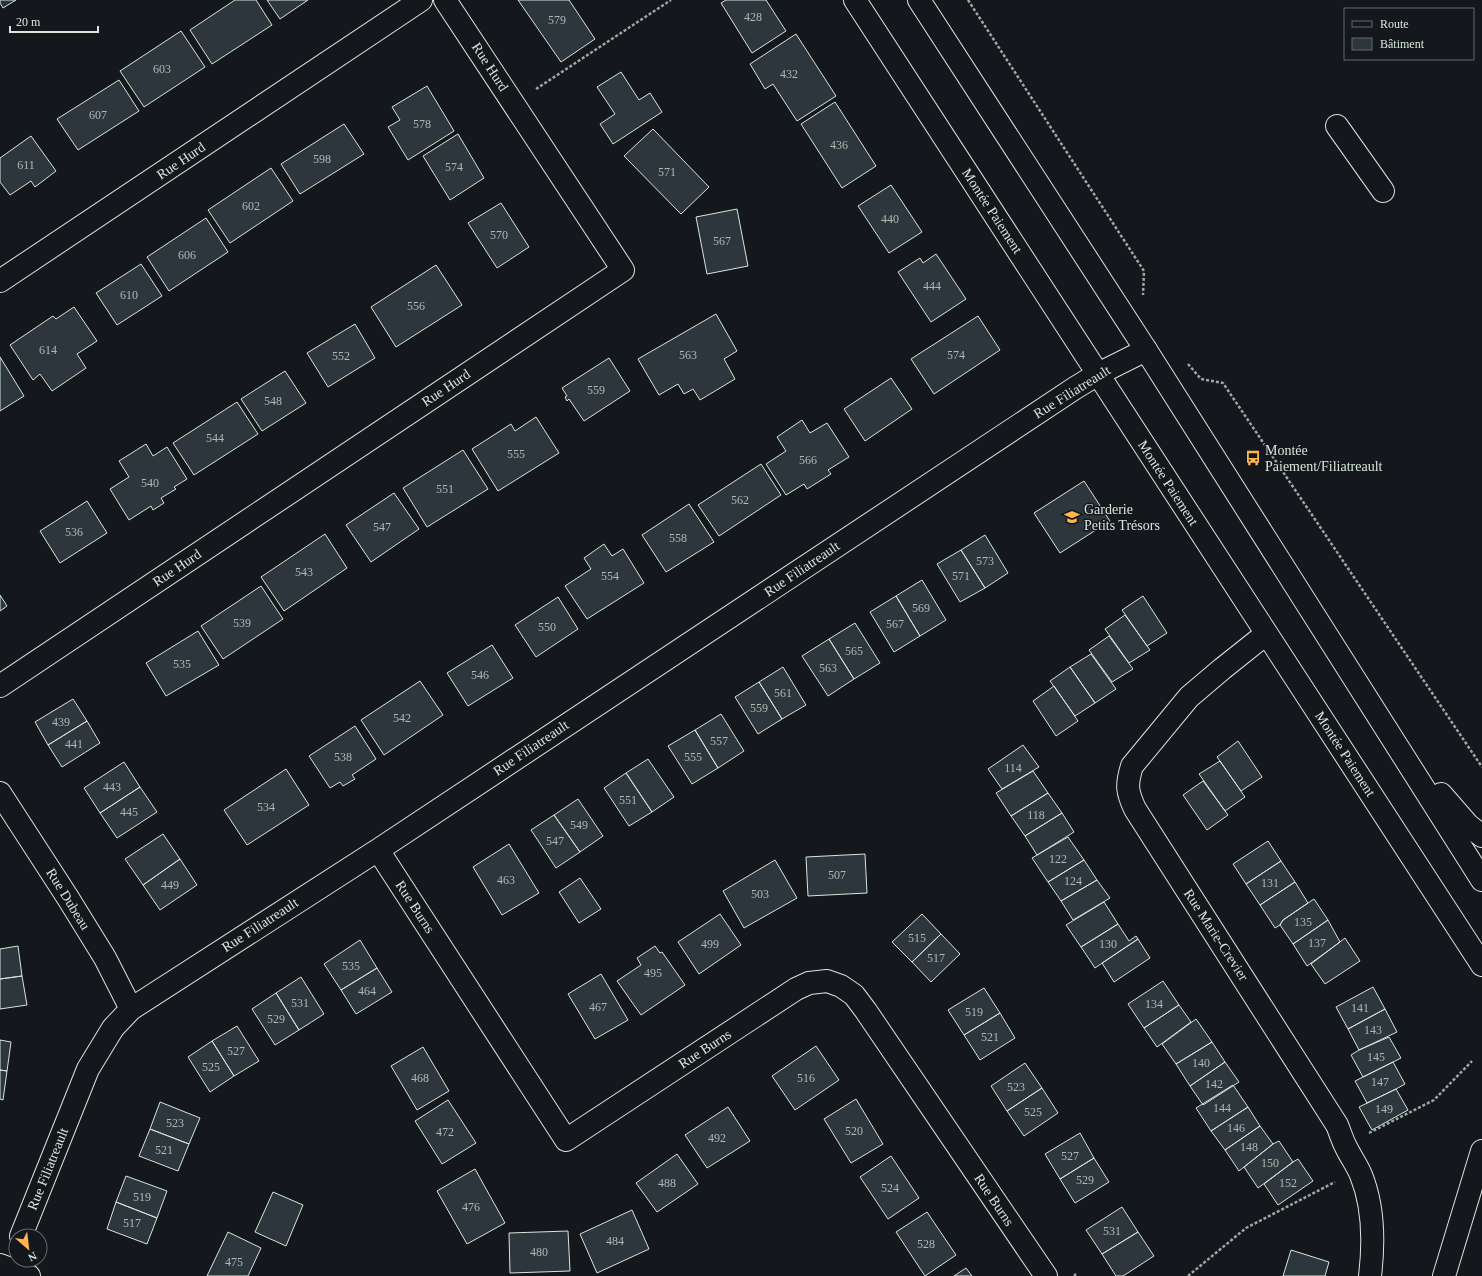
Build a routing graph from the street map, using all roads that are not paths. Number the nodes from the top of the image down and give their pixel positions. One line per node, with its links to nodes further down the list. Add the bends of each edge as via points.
1 (421, 0): 7 (street, Rue Hurd)
2 (445, 0): 11 (street, Rue Hurd, via 623,270)
3 (855, 0): 9 (street, Montée Paiement)
4 (919, 0): 8 (street)
5 (1337, 126): 6 (street)
6 (1382, 191)
7 (0, 281)
8 (1146, 350): 9 (street, Rue Filiatreault); 12 (street)
9 (1098, 374): 10 (street, Montée Paiement); 15 (street, Rue Filiatreault)
10 (1266, 634): 17 (street, Montée Paiement); 24 (street, Rue Marie-Crevier, via 1189,697 1132,766 1127,780 1128,794 1135,809 1338,1125 1345,1146 1361,1176 1368,1199 1372,1225)
11 (0, 686)
12 (1395, 742): 14 (street, via 1468,825); 16 (street)
13 (0, 793): 18 (street, Rue Dubeau, via 68,898)
14 (1482, 836)
15 (378, 850): 18 (street, Rue Filiatreault); 23 (street, Rue Burns, via 566,1140 796,989 809,983 827,981 841,986 854,995 866,1011)
16 (1482, 880)
17 (1482, 965)
18 (131, 1009): 20 (street, Rue Filiatreault, via 113,1028 88,1069)
19 (1482, 1151): 25 (street)
20 (24, 1228)
21 (18, 1268): 22 (street)
22 (29, 1276)
23 (1046, 1276)
24 (1370, 1276)
25 (1444, 1276)

